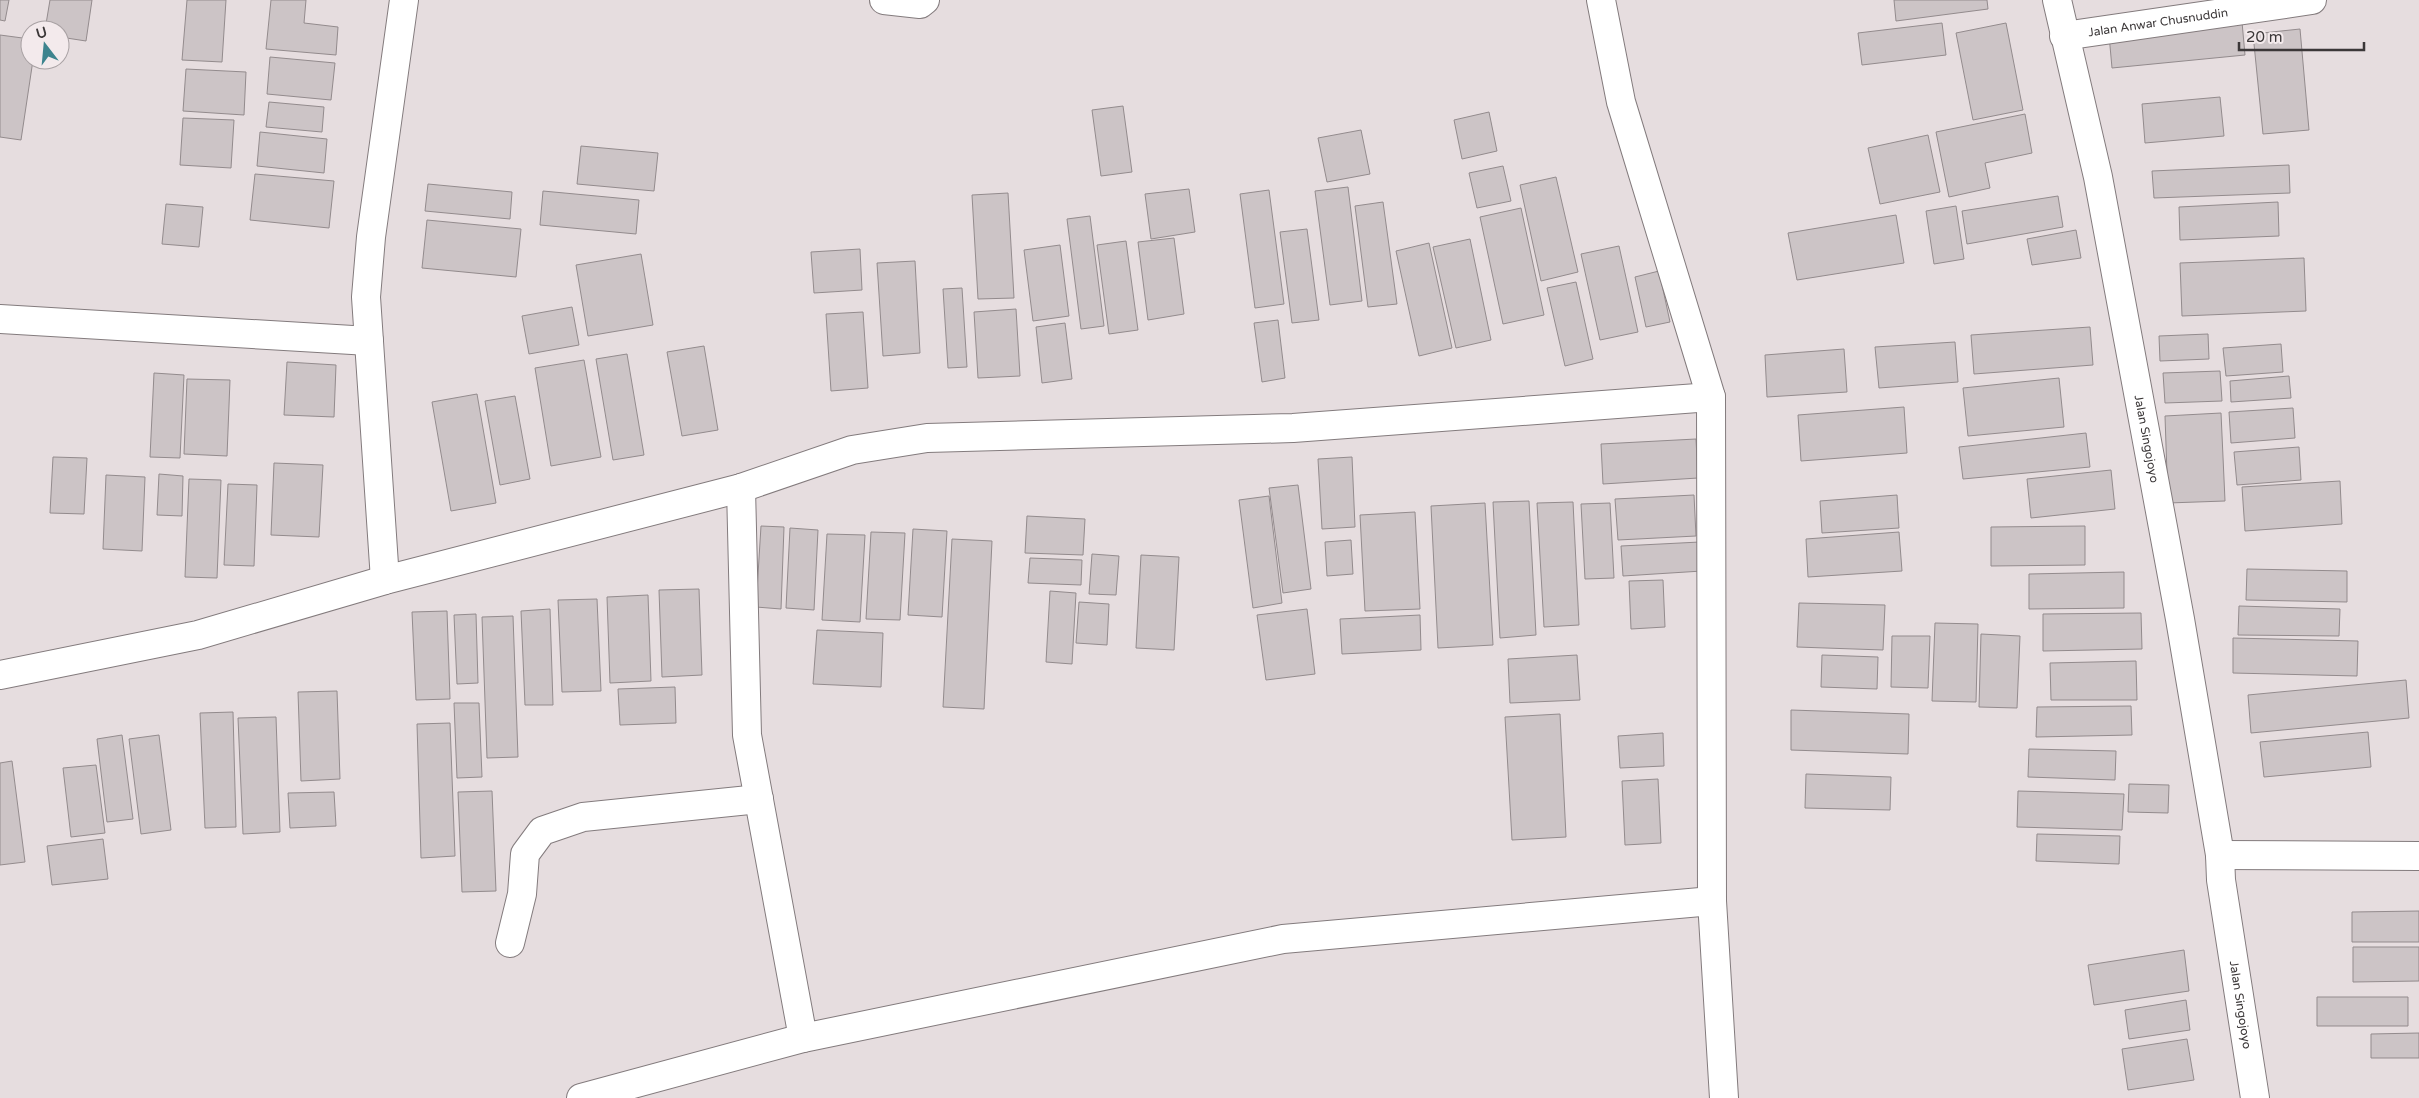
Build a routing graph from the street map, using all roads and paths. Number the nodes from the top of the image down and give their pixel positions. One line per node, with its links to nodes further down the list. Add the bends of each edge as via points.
1 (404, 0): 9 (street, via 371,237 366,298)
2 (884, 0): 3 (street, via 920,4)
3 (925, 0)
4 (1600, 0): 10 (street, via 1621,102)
5 (2057, 0): 7 (street, Jalan Singojoyo)
6 (2312, 0): 7 (street, Jalan Anwar Chusnuddin)
7 (2064, 36): 16 (street, Jalan Singojoyo, via 2098,177 2178,609)
8 (0, 319): 9 (street)
9 (369, 341): 12 (street)
10 (1711, 398): 11 (street, via 1294,428 927,438 852,450); 17 (street)
11 (741, 488): 12 (street); 14 (street, via 747,735)
12 (385, 580): 13 (street, via 198,635)
13 (0, 676)
14 (759, 799): 18 (street, via 583,817 542,831 525,854 522,894); 19 (street)
15 (2419, 856): 16 (street)
16 (2221, 867): 22 (street, Jalan Singojoyo)
17 (1712, 901): 19 (street, via 1283,939); 21 (street)
18 (510, 943)
19 (803, 1038): 20 (street)
20 (581, 1098)
21 (1724, 1098)
22 (2255, 1098)

